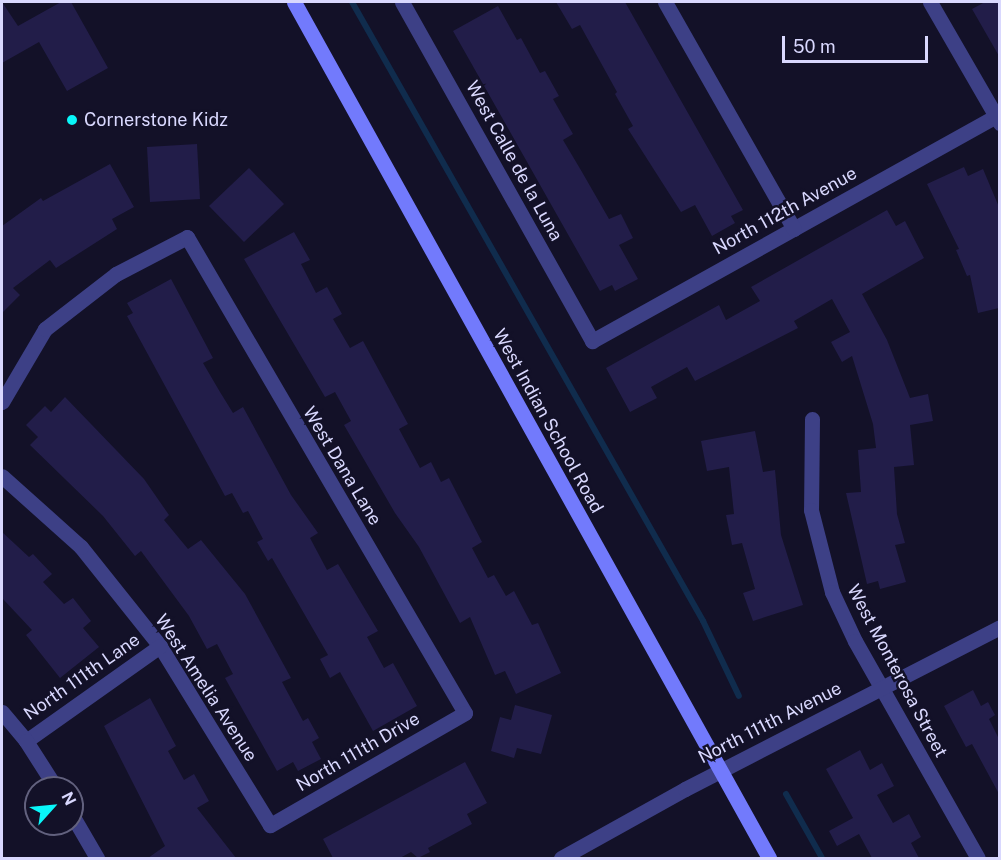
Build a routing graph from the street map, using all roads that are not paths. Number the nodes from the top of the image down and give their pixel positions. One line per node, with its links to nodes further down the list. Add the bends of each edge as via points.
1 (294, 2): 17 (main road, West Indian School Road)
2 (402, 2): 7 (street, West Calle de la Luna)
3 (665, 2): 6 (street)
4 (930, 2): 5 (street)
5 (998, 120): 6 (street, North 112th Avenue)
6 (794, 229): 7 (street, North 112th Avenue)
7 (592, 340)
8 (2, 402): 15 (street, West Dana Lane, via 45,329 116,274 187,237)
9 (812, 419): 13 (street, West Monterosa Street, via 809,480 816,538 843,617)
10 (2, 476): 12 (street, West Amelia Avenue, via 81,547)
11 (999, 627): 13 (street, North 111th Avenue)
12 (160, 646): 16 (street, North 111th Lane); 19 (street, West Amelia Avenue)
13 (881, 687): 17 (street, North 111th Avenue); 24 (street, West Monterosa Street)
14 (2, 712): 16 (street)
15 (465, 713): 19 (street, North 111th Drive)
16 (26, 741): 18 (street)
17 (720, 771): 22 (street, North 111th Avenue); 23 (main road, West Indian School Road)
18 (48, 776)
19 (270, 825)
20 (84, 836): 21 (street)
21 (97, 858)
22 (561, 858)
23 (769, 858)
24 (978, 858)

